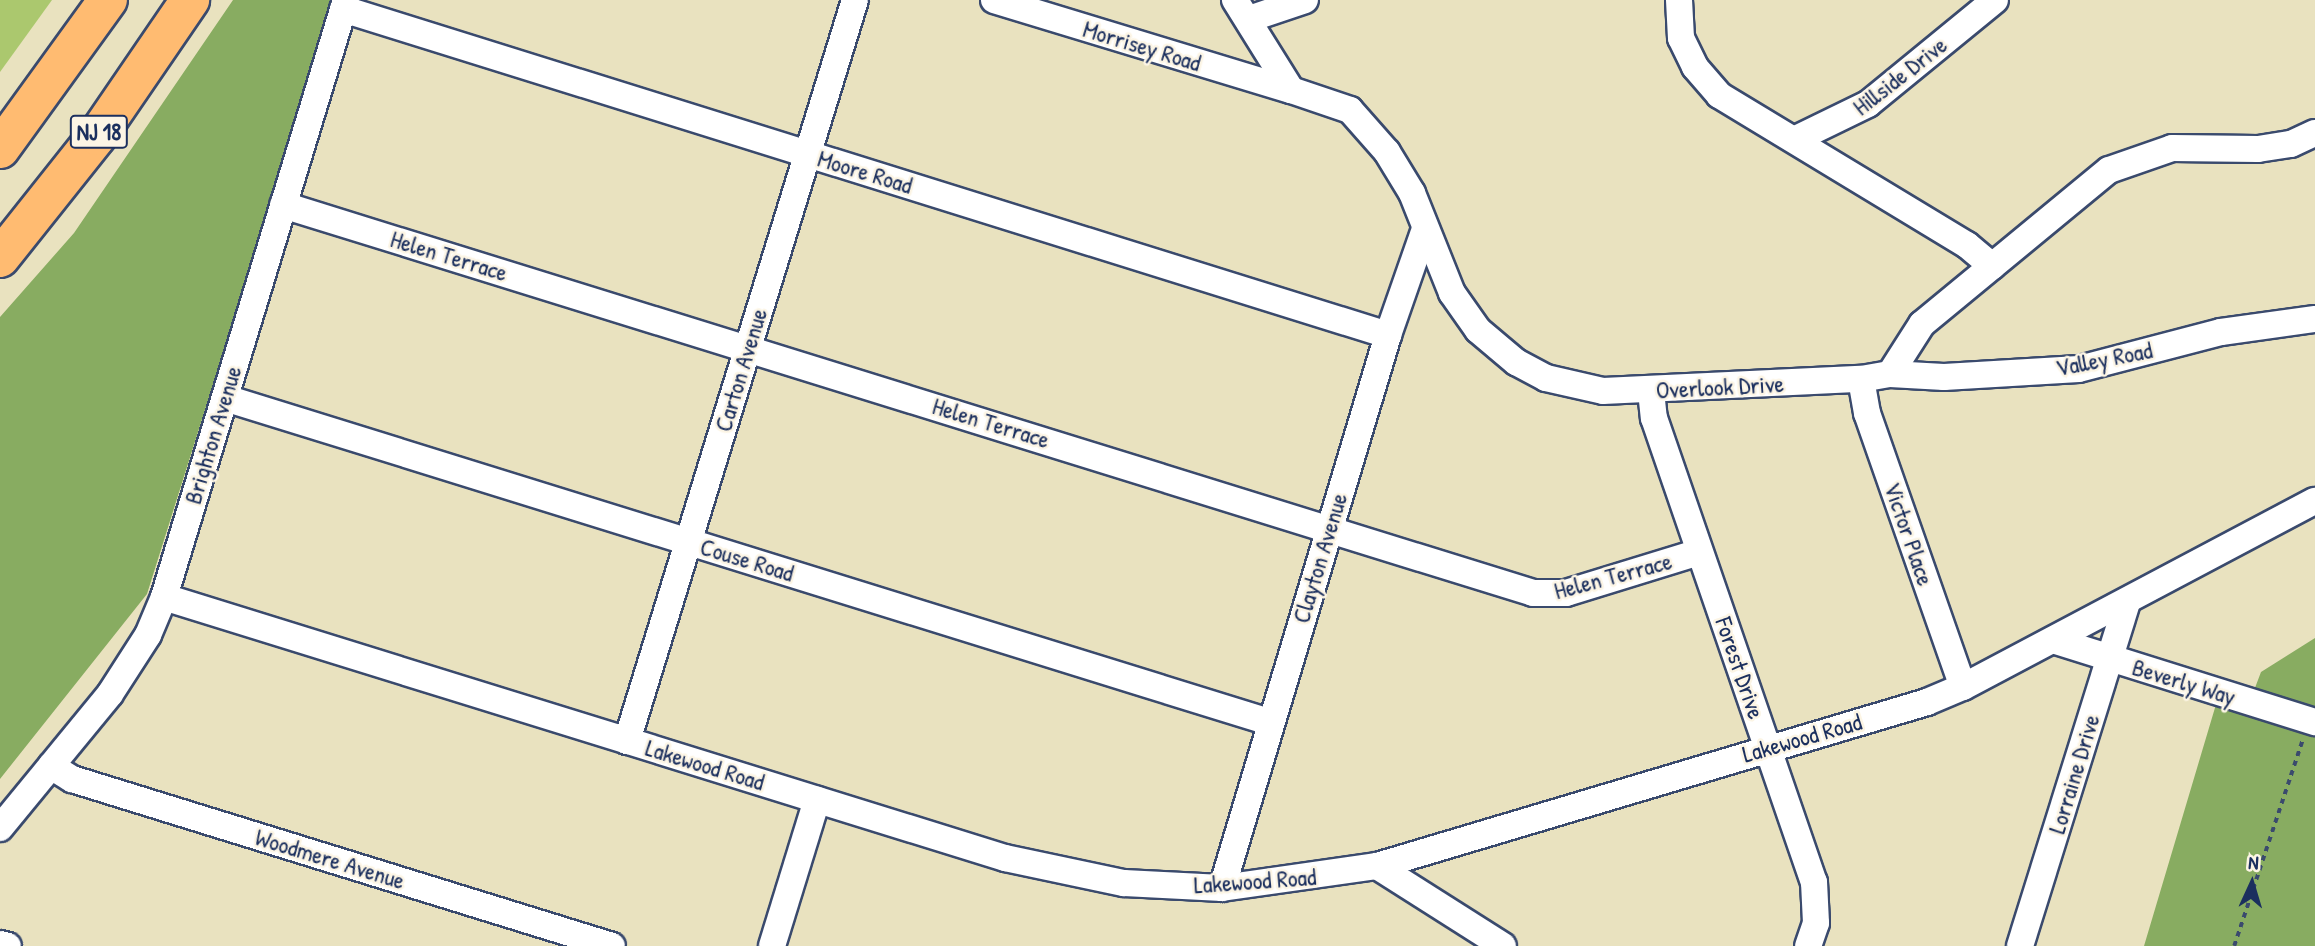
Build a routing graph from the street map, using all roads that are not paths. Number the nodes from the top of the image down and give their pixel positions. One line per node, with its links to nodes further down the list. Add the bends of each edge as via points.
1 (108, 0): 13 (highway, NJ 18)
2 (190, 0): 17 (highway, NJ 18, via 97,136)
3 (855, 0): 14 (street, Carton Avenue)
4 (994, 0): 10 (street, Morrisey Road)
5 (1305, 0): 9 (street)
6 (1678, 0): 12 (street, via 1681,38 1709,85 1747,115)
7 (1995, 0): 12 (street, Hillside Drive, via 1868,104)
8 (344, 4): 14 (street, Moore Road); 15 (street, Brighton Avenue)
9 (1242, 10): 10 (street)
10 (1292, 90): 16 (street, Overlook Drive, via 1356,114 1412,193)
11 (2315, 134): 18 (street, via 2291,144 2258,149 2172,148 2121,164)
12 (1796, 139): 18 (street, via 1835,169 1967,245)
13 (0, 149)
14 (808, 155): 20 (street, Moore Road); 21 (street, Carton Avenue)
15 (283, 205): 21 (street, Helen Terrace); 25 (street, Brighton Avenue)
16 (1425, 229): 20 (street, Clayton Avenue); 24 (street, Overlook Drive, via 1452,293 1469,318 1516,362 1578,388)
17 (0, 258)
18 (1992, 266): 22 (street, via 1913,333)
19 (2315, 319): 22 (street, Valley Road, via 2221,332 2079,369 1944,377)
20 (1388, 335): 27 (street, Clayton Avenue)
21 (748, 348): 27 (street, Helen Terrace); 28 (street, Carton Avenue)
22 (1890, 374): 23 (street, Overlook Drive)
23 (1861, 379): 24 (street, Overlook Drive); 34 (street, Victor Place, via 1875,438)
24 (1651, 391): 29 (street, Forest Drive, via 1654,418)
25 (225, 398): 28 (street, Couse Road); 30 (street, Brighton Avenue)
26 (2315, 501): 31 (street, Lakewood Road)
27 (1329, 528): 29 (street, Helen Terrace, via 1551,595); 36 (street, Clayton Avenue)
28 (689, 542): 36 (street, Couse Road); 37 (street, Carton Avenue)
29 (1699, 552): 38 (street, Forest Drive)
30 (164, 597): 37 (street, Lakewood Road); 39 (street, Brighton Avenue, via 138,653)
31 (2127, 602): 32 (street, Lakewood Road); 33 (street, Lorraine Drive)
32 (2053, 640): 33 (street, Beverly Way); 34 (street, Lakewood Road)
33 (2109, 659): 35 (street, Beverly Way); 50 (street, Lorraine Drive)
34 (1964, 687): 38 (street, Lakewood Road)
35 (2312, 721)
36 (1269, 722): 43 (street, Clayton Avenue)
37 (627, 741): 40 (street, Lakewood Road)
38 (1768, 748): 42 (street, Lakewood Road); 49 (street, Forest Drive, via 1814,882 1817,904)
39 (51, 766): 41 (street, Brighton Avenue); 46 (street, Woodmere Avenue, via 72,779)
40 (817, 800): 43 (street, Lakewood Road, via 1071,874 1124,883); 47 (street)
41 (0, 828)
42 (1377, 866): 43 (street, Lakewood Road); 48 (street)
43 (1222, 888)
44 (0, 944): 45 (street)
45 (8, 946)
46 (612, 946)
47 (772, 946)
48 (1503, 946)
49 (1808, 946)
50 (2020, 946)

